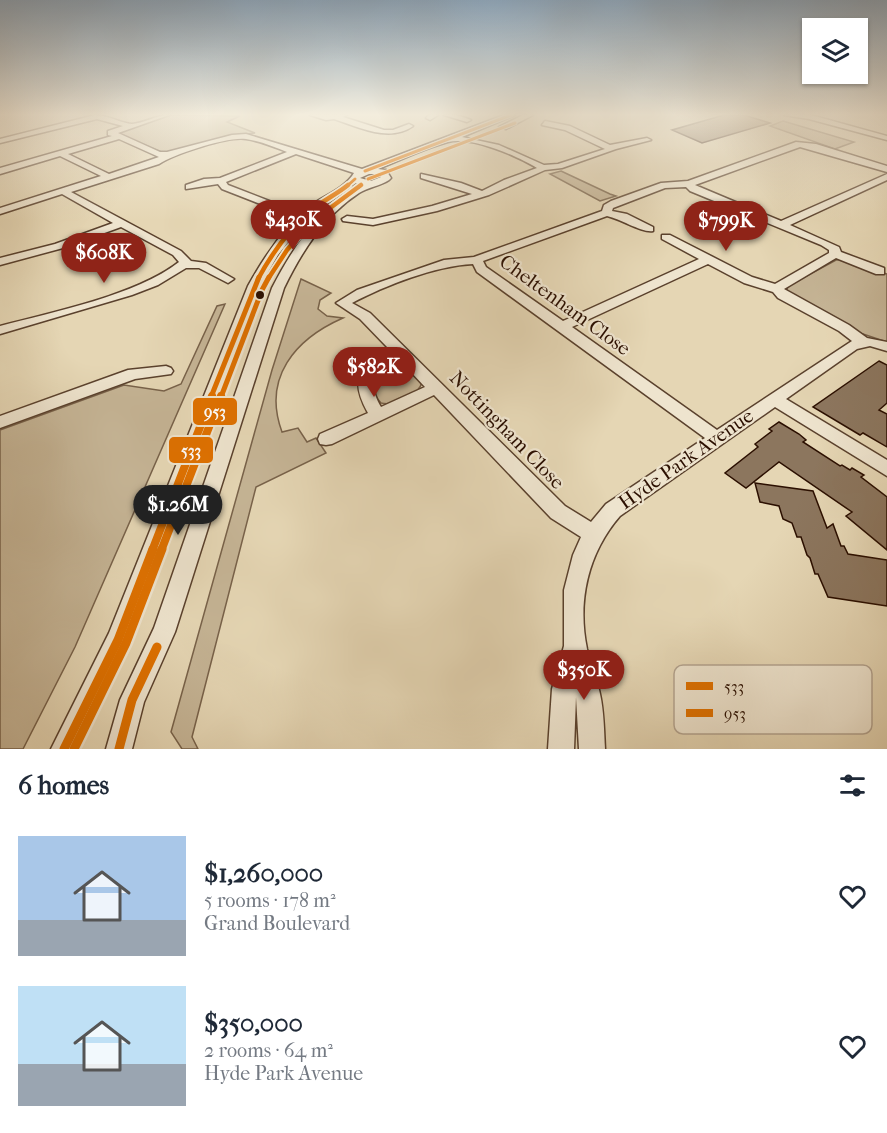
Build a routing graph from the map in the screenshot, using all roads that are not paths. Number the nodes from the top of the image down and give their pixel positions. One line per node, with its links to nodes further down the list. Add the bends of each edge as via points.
1 (75, 150): 14 (street)
2 (153, 150): 15 (street)
3 (186, 150): 15 (street)
4 (288, 150): 12 (street)
5 (434, 150): 19 (street)
6 (436, 150): 19 (street)
7 (498, 150): 13 (street)
8 (501, 150): 13 (street)
9 (609, 150): 16 (street)
10 (782, 150): 24 (street, Cheltenham Close)
11 (826, 150): 17 (street, Cheltenham Close)
12 (294, 152): 19 (street); 23 (street)
13 (506, 152): 16 (street)
14 (61, 154): 18 (street); 21 (street)
15 (167, 155): 21 (street)
16 (542, 168): 27 (street)
17 (887, 169)
18 (0, 171)
19 (365, 176): 61 (street, via 314,209 289,232 254,286 118,640); 62 (street, via 310,232 278,288 164,632 132,700)
20 (423, 176): 27 (street)
21 (109, 177): 26 (street)
22 (887, 177): 34 (street)
23 (221, 181): 25 (street); 28 (street)
24 (689, 184): 30 (street, Cheltenham Close, via 664,185 614,203); 34 (street)
25 (189, 187)
26 (65, 192): 29 (street); 33 (street)
27 (481, 194): 32 (street)
28 (273, 207)
29 (0, 211)
30 (606, 213): 35 (street, via 623,216); 39 (street, Cheltenham Close)
31 (347, 219): 32 (street)
32 (374, 222): 36 (street)
33 (122, 223): 41 (street); 42 (street, via 182,256)
34 (782, 225): 38 (street, via 831,246)
35 (649, 229)
36 (386, 230)
37 (666, 237): 40 (street)
38 (835, 254): 43 (street); 45 (street)
39 (477, 260): 46 (street, Cheltenham Close, via 481,269); 50 (street, Nottingham Close, via 448,262 342,303 365,316)
40 (707, 260): 45 (street, via 748,280); 46 (street)
41 (0, 262)
42 (184, 264): 44 (street, via 202,265); 47 (street, via 107,299)
43 (880, 271)
44 (228, 279)
45 (778, 289): 48 (street)
46 (562, 327): 56 (street, Cheltenham Close)
47 (0, 330)
48 (862, 342): 49 (street); 53 (street, Hyde Park Avenue)
49 (887, 347)
50 (397, 349): 52 (street, Nottingham Close); 54 (street, via 380,358 366,373 365,393)
51 (166, 370): 55 (street, via 134,374)
52 (436, 388): 54 (street); 59 (street, Nottingham Close, via 558,512)
53 (774, 399): 56 (street, Hyde Park Avenue); 58 (street)
54 (378, 415): 57 (street)
55 (0, 422)
56 (717, 438): 59 (street, Hyde Park Avenue, via 613,510)
57 (326, 439)
58 (887, 469)
59 (593, 534): 60 (street, Hyde Park Avenue, via 584,548 576,578)
60 (575, 647): 63 (street, Hyde Park Avenue, via 564,689); 64 (street, Hyde Park Avenue, via 587,686)
61 (64, 749)
62 (119, 749)
63 (561, 749)
64 (592, 749)

